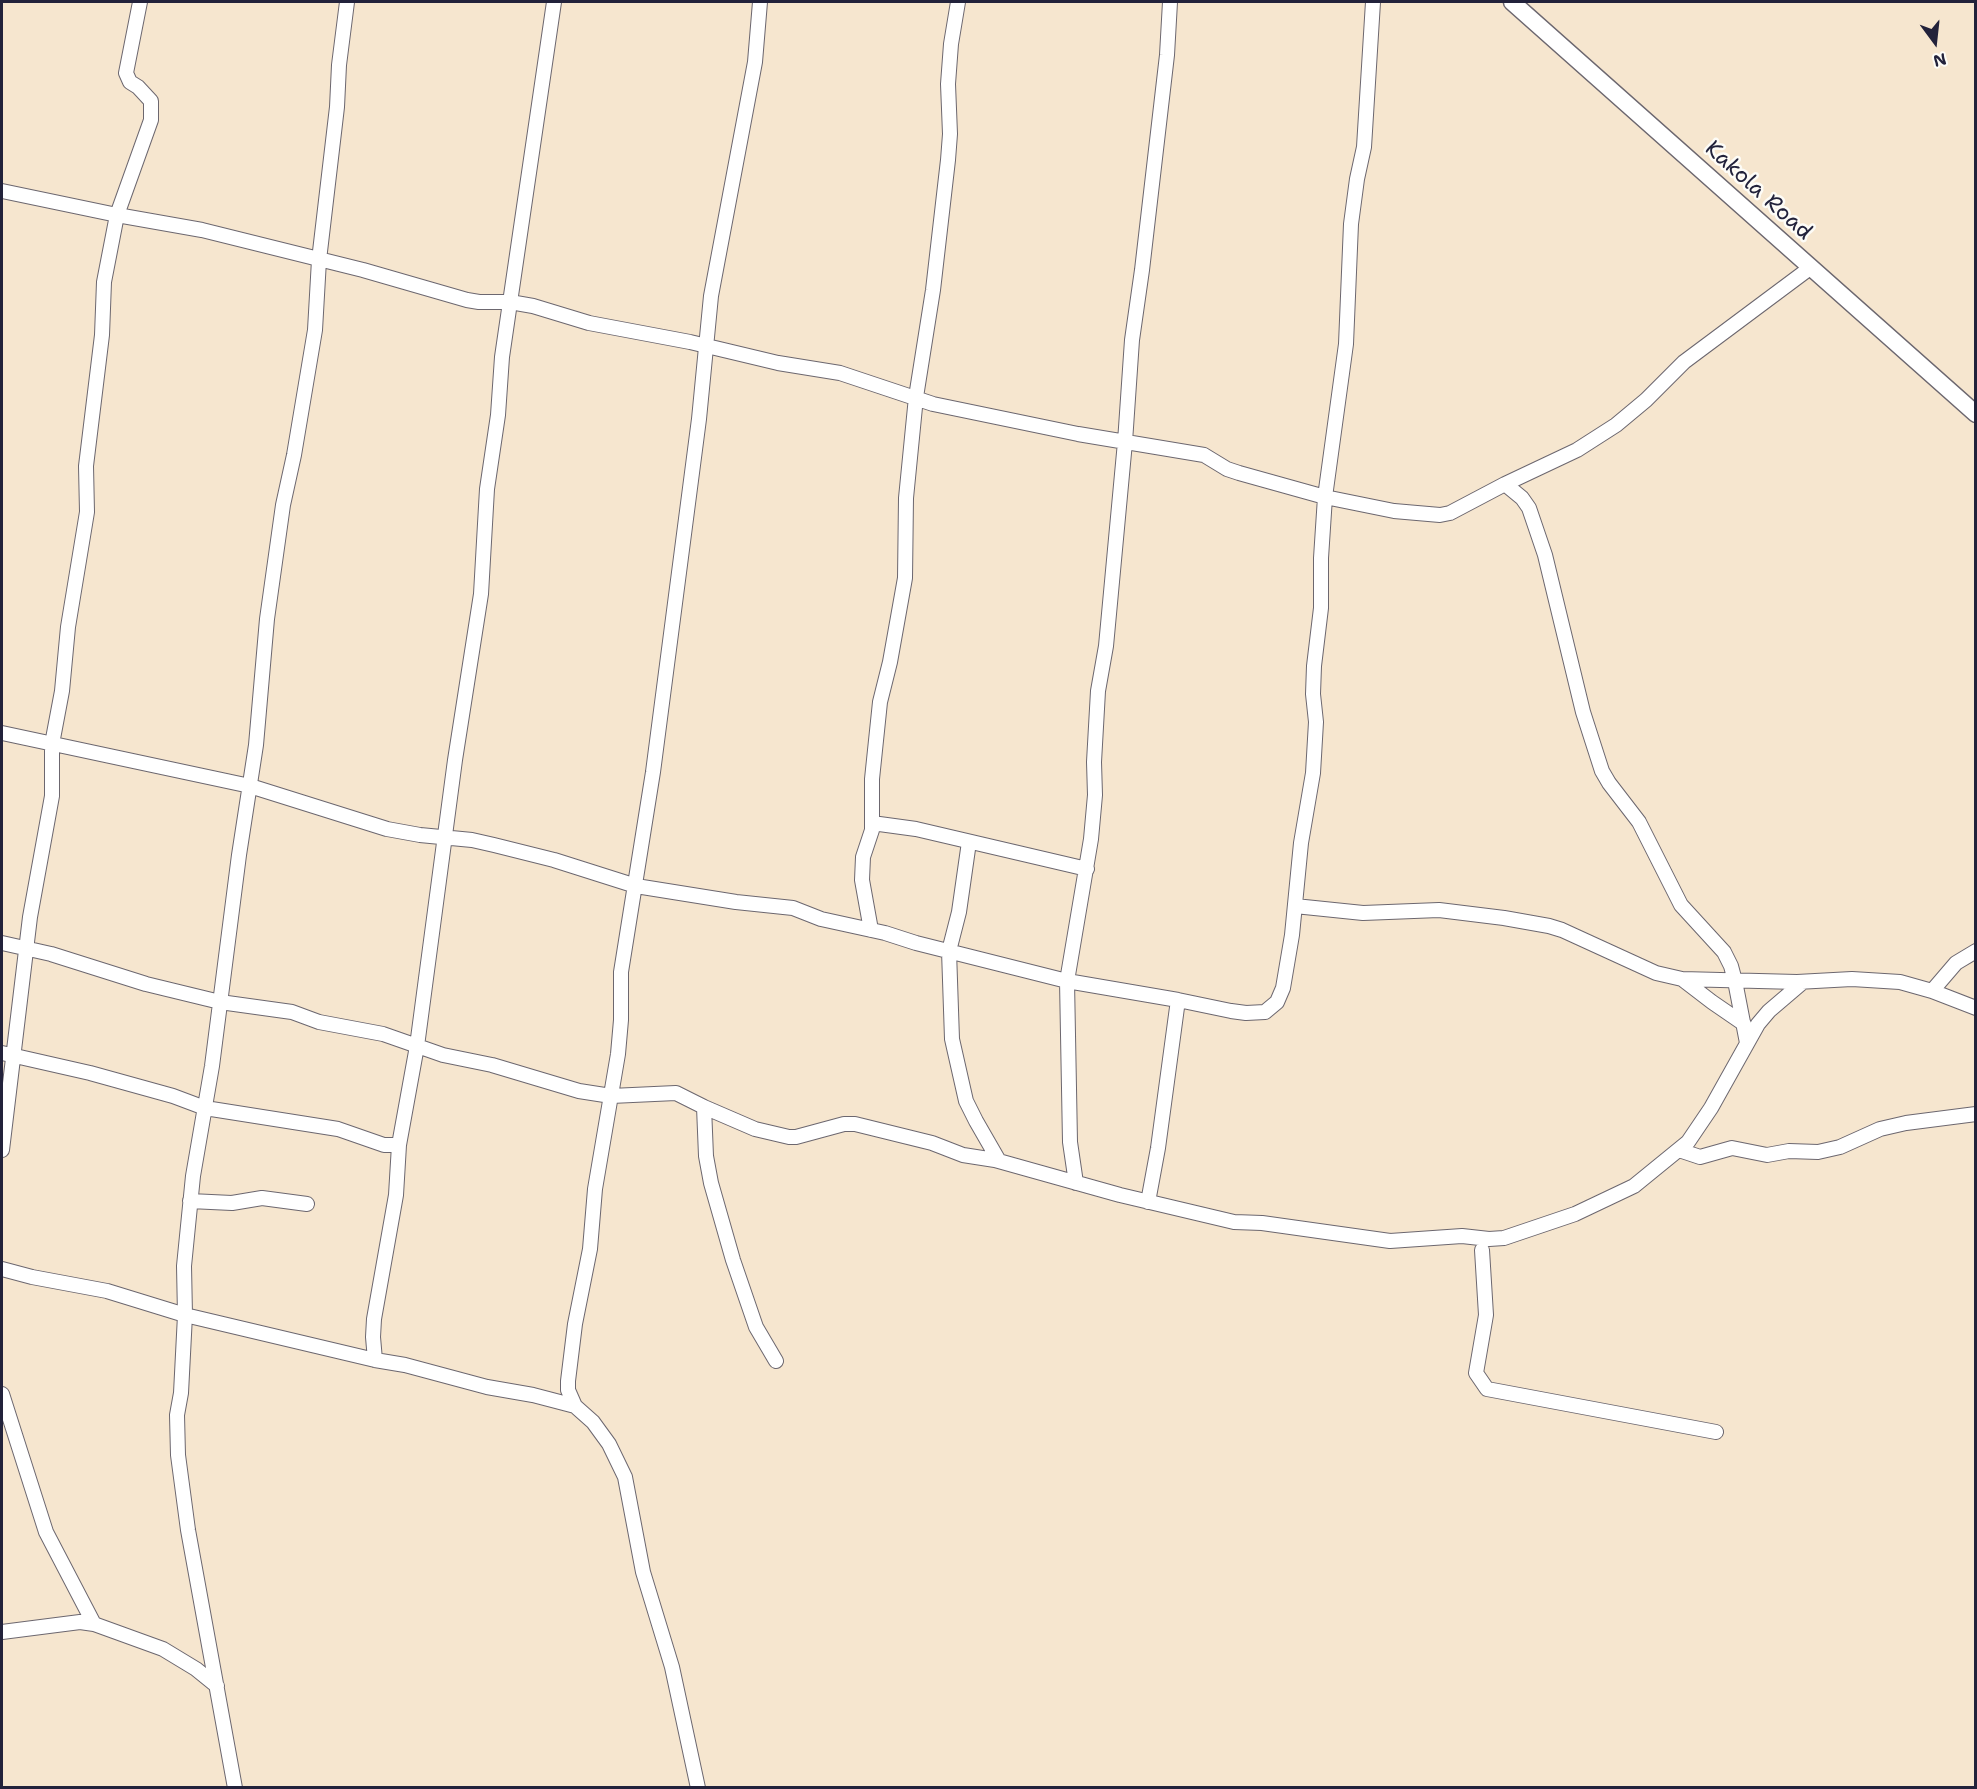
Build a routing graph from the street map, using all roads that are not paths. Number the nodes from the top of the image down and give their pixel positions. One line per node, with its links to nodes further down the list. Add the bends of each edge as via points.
1 (140, 2): 10 (street, via 126,73 130,82 151,101 151,120)
2 (348, 2): 11 (street)
3 (554, 2): 13 (street)
4 (760, 2): 14 (street, via 755,62 711,296)
5 (958, 2): 15 (street, via 948,84 947,172)
6 (1170, 2): 17 (street, via 1166,65 1132,340)
7 (1373, 2): 19 (street, via 1364,147 1351,224 1346,344)
8 (1512, 2): 12 (main road, Kakola Road)
9 (2, 191): 10 (street)
10 (117, 215): 11 (street, via 202,230); 21 (street, via 102,294 102,335 86,466 87,512)
11 (319, 260): 13 (street, via 467,300); 22 (street, via 315,330 283,505)
12 (1810, 268): 16 (main road, Kakola Road); 18 (street, via 1684,362 1616,425 1577,450)
13 (510, 302): 14 (street); 24 (street, via 487,489 481,594)
14 (707, 348): 15 (street, via 840,373); 27 (street)
15 (916, 397): 17 (street, via 981,415); 23 (street, via 906,498 904,578 877,727)
16 (1976, 414)
17 (1125, 442): 19 (street, via 1204,455 1227,469); 26 (street, via 1106,646 1098,691 1095,795)
18 (1505, 484): 19 (street, via 1445,514 1394,511); 36 (street, via 1529,508 1545,555 1583,712 1602,771 1639,822 1681,905 1724,952)
19 (1325, 497): 28 (street, via 1314,666 1313,773)
20 (2, 732): 21 (street)
21 (52, 744): 22 (street); 31 (street, via 52,796)
22 (250, 786): 24 (street, via 387,829); 40 (street)
23 (872, 823): 25 (street); 29 (street, via 862,857)
24 (445, 838): 27 (street, via 494,845); 44 (street)
25 (969, 842): 26 (street); 32 (street)
26 (1087, 869): 35 (street)
27 (636, 886): 29 (street, via 793,908); 46 (street, via 621,972 621,1020)
28 (1295, 906): 34 (street, via 1363,912 1439,910 1549,926 1656,973); 39 (street, via 1283,988 1272,1007 1265,1012 1246,1013)
29 (871, 930): 32 (street)
30 (2, 943): 31 (street)
31 (26, 949): 40 (street); 45 (street)
32 (949, 951): 35 (street); 53 (street, via 952,1039 966,1101)
33 (1976, 951): 38 (street, via 1956,963)
34 (1682, 979): 36 (street); 42 (street)
35 (1067, 981): 39 (street); 54 (street, via 1070,1142)
36 (1735, 981): 37 (street); 42 (street)
37 (1803, 982): 38 (street, via 1876,980); 43 (street, via 1768,1011)
38 (1932, 991): 41 (street)
39 (1178, 1000): 56 (street)
40 (220, 1002): 44 (street, via 292,1012); 48 (street)
41 (1976, 1008)
42 (1744, 1024): 43 (street)
43 (1747, 1043): 52 (street, via 1707,1116)
44 (417, 1046): 46 (street, via 579,1091); 50 (street)
45 (7, 1054): 48 (street, via 90,1072); 51 (street)
46 (611, 1096): 47 (street, via 671,1091); 64 (street, via 595,1189 590,1249 569,1363 568,1390)
47 (704, 1107): 53 (street, via 755,1129 789,1137 855,1124 963,1155); 62 (street, via 711,1183 756,1327)
48 (205, 1108): 50 (street, via 338,1129 384,1145); 55 (street)
49 (1976, 1114): 52 (street, via 1880,1129 1818,1152 1767,1155 1732,1148 1700,1157)
50 (399, 1145): 61 (street, via 396,1195 374,1319)
51 (2, 1150)
52 (1679, 1150): 56 (street, via 1634,1186 1575,1214 1504,1238 1462,1236 1390,1241 1234,1222)
53 (999, 1161): 54 (street)
54 (1076, 1183): 56 (street)
55 (190, 1201): 57 (street, via 232,1203 262,1198); 60 (street, via 184,1266)
56 (1148, 1202)
57 (307, 1204)
58 (1482, 1250): 65 (street, via 1486,1315 1476,1373 1486,1389)
59 (2, 1269): 60 (street, via 107,1290)
60 (185, 1315): 61 (street); 68 (street, via 176,1436 184,1506)
61 (375, 1360): 64 (street)
62 (776, 1361)
63 (2, 1394): 66 (street, via 46,1532)
64 (575, 1406): 70 (street, via 604,1437 626,1477 643,1572 672,1667)
65 (1716, 1432)
66 (94, 1624): 67 (street, via 80,1622); 68 (street, via 163,1649)
67 (2, 1632)
68 (217, 1686): 69 (street)
69 (235, 1788)
70 (698, 1788)

